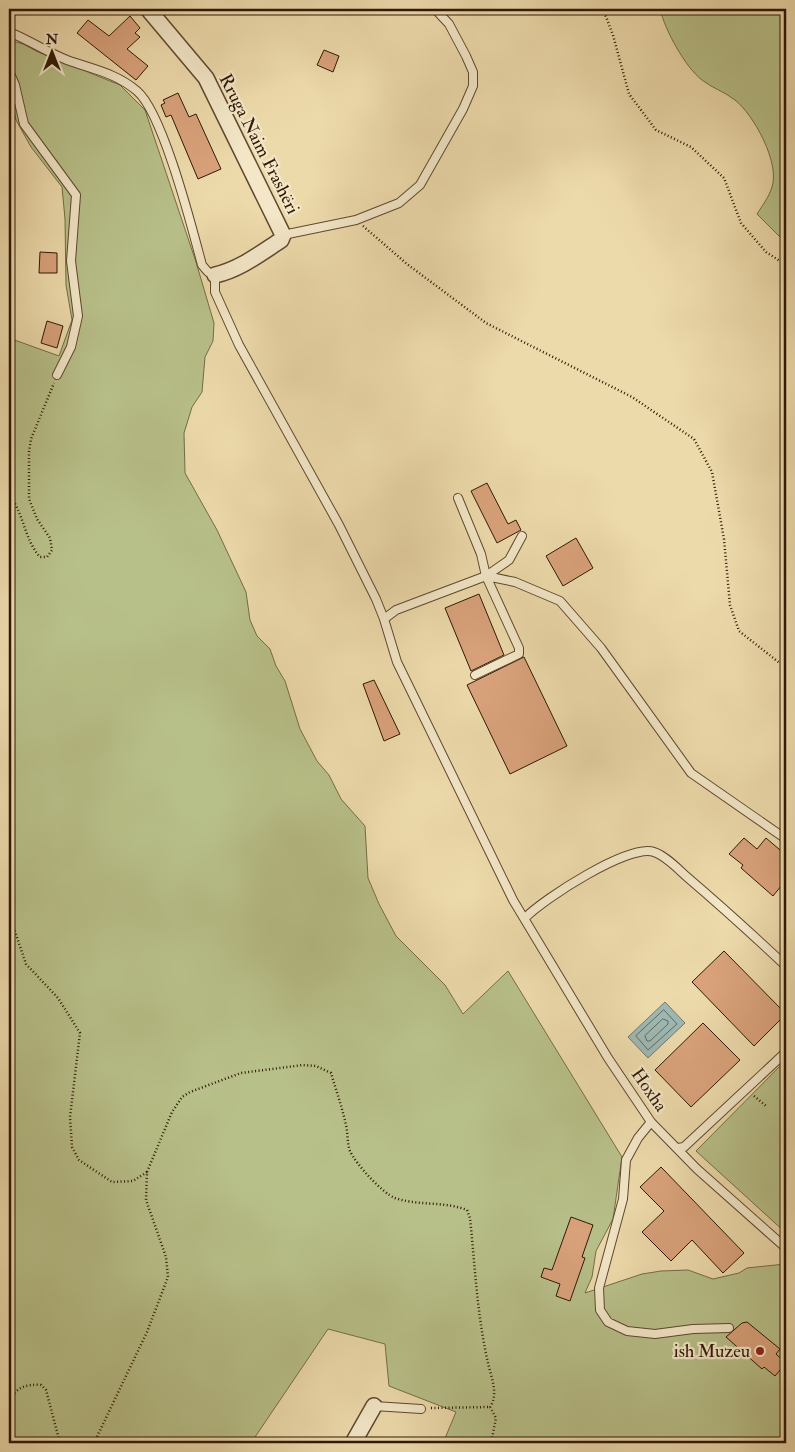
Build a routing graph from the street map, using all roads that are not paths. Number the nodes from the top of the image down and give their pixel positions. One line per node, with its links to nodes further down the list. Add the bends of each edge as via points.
1 (148, 9): 5 (street, Rruga Naim Frashëri, via 206,78)
2 (436, 9): 5 (lane, via 449,24 466,56 473,72 473,86 420,185 399,203 356,220)
3 (9, 32): 6 (lane, via 67,60 112,75 138,92 155,118 202,265)
4 (9, 71): 7 (lane, via 24,124 76,194 71,261 78,316 71,347)
5 (283, 235): 6 (street, Rruga Naim Frashëri, via 244,263)
6 (215, 274): 11 (lane, Hoxha, via 215,292 239,345 339,525)
7 (57, 375)
8 (458, 498): 10 (lane, via 481,554)
9 (522, 536): 10 (lane, via 509,560)
10 (486, 576): 11 (lane, via 396,610); 12 (lane, via 519,654); 13 (lane, via 515,582 560,601 601,648 691,772)
11 (384, 619): 14 (lane, Hoxha, via 397,662 513,900)
12 (475, 675)
13 (786, 839)
14 (525, 918): 15 (lane, via 536,907 588,874 634,851 654,852 728,911); 17 (lane, Hoxha, via 608,1058)
15 (786, 966)
16 (786, 1052): 18 (lane)
17 (651, 1122): 18 (lane, Hoxha); 20 (lane, via 626,1160 623,1199 600,1288 600,1310 608,1322 627,1330 655,1334)
18 (682, 1150): 19 (lane, Hoxha, via 697,1168)
19 (786, 1248)
20 (730, 1328)
21 (374, 1406): 22 (lane); 23 (street)
22 (421, 1409)
23 (353, 1443)

